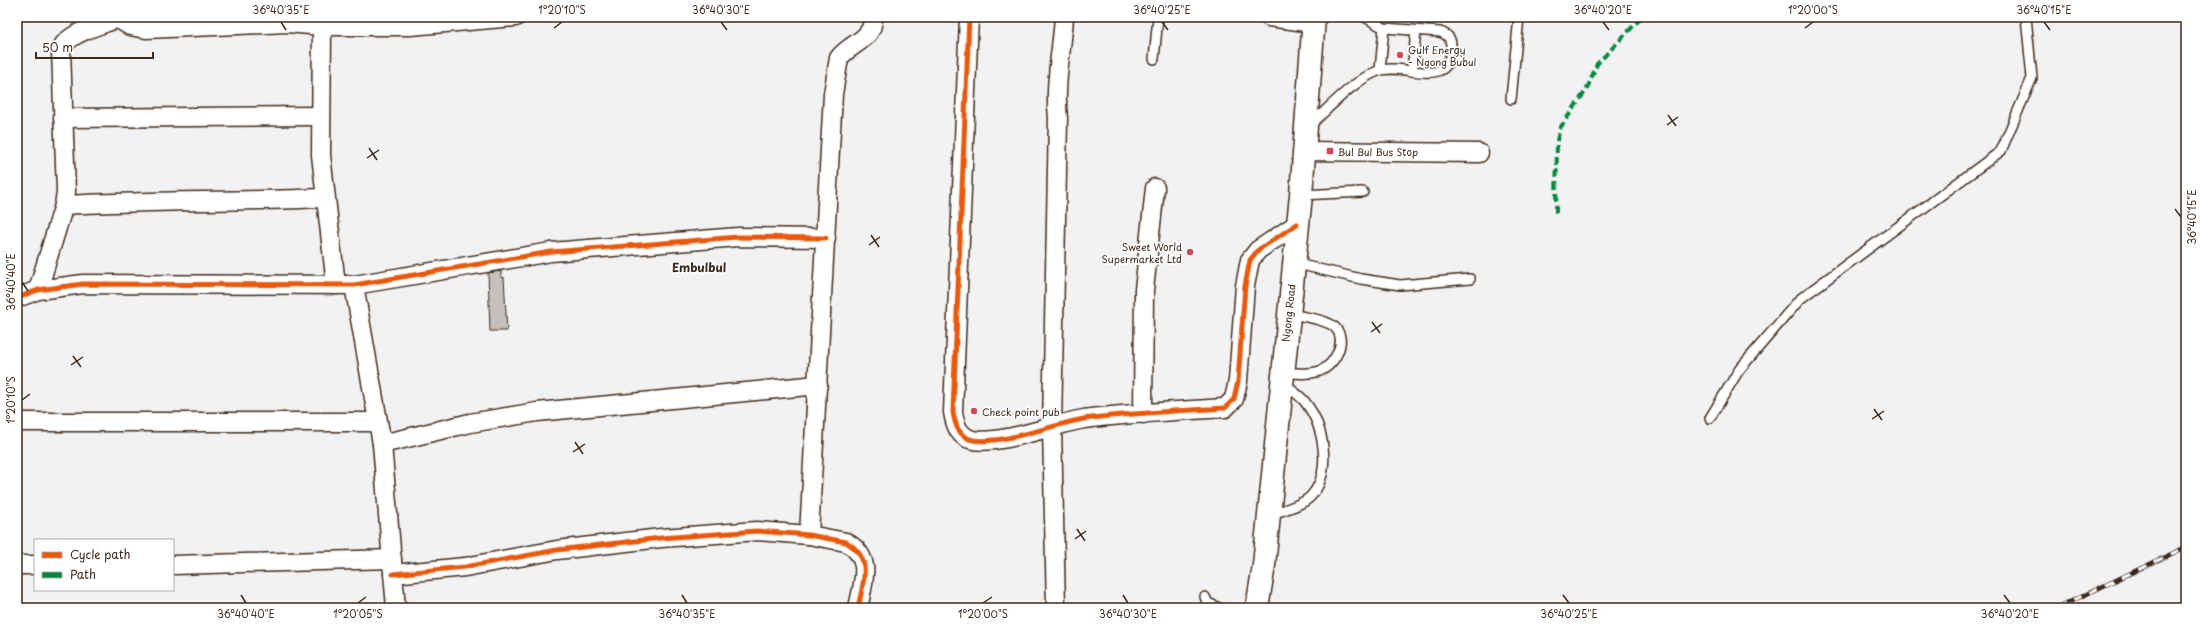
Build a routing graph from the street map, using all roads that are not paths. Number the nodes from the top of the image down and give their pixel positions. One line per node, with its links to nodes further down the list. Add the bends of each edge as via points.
1 (516, 17): 12 (street, via 410,26)
2 (873, 17): 30 (street, via 867,35 842,54 839,60 833,104)
3 (968, 17): 44 (street, via 953,412 957,427 966,437 974,440 1014,436)
4 (1064, 17): 44 (street, via 1059,78 1055,94 1058,118)
5 (1158, 17): 15 (lane)
6 (1275, 17): 11 (street)
7 (1365, 17): 13 (lane)
8 (1519, 17): 18 (lane)
9 (2026, 17): 41 (lane, via 2032,78 2001,150 1800,299 1739,370)
10 (116, 18): 12 (street, via 130,26 146,29 287,23); 20 (street, via 73,36 62,46)
11 (1313, 20): 21 (main road, Ngong Road)
12 (322, 26): 19 (street)
13 (1384, 28): 14 (lane); 16 (lane)
14 (1416, 30): 17 (lane); 17 (lane, via 1447,35 1451,50 1449,63 1444,69 1434,72)
15 (1154, 59)
16 (1380, 70): 17 (lane); 21 (lane, via 1361,81)
17 (1412, 71)
18 (1511, 99)
19 (320, 116): 20 (street); 27 (street)
20 (63, 118): 28 (street, via 66,179)
21 (1306, 128): 22 (main road, Ngong Road)
22 (1304, 150): 23 (street); 26 (main road, Ngong Road)
23 (1479, 153)
24 (1155, 188): 40 (street, via 1144,290)
25 (1363, 192): 26 (lane)
26 (1301, 195): 29 (main road, Ngong Road)
27 (324, 198): 28 (street); 33 (street)
28 (64, 205): 35 (street)
29 (1297, 224): 31 (main road, Ngong Road); 40 (street, via 1258,250 1250,260 1234,399 1224,408)
30 (826, 238): 34 (street, via 738,237 551,252); 39 (street)
31 (1293, 263): 32 (lane, via 1400,285); 37 (main road, Ngong Road)
32 (1470, 279)
33 (336, 285): 34 (street); 35 (street, via 89,284)
34 (354, 285): 43 (street)
35 (38, 290): 36 (street)
36 (17, 298)
37 (1287, 314): 38 (main road, Ngong Road); 38 (lane, via 1331,325 1337,330 1340,339 1339,351 1332,362 1320,371)
38 (1281, 376): 46 (main road, Ngong Road); 46 (lane, via 1305,402 1317,421 1322,439 1322,470 1309,498)
39 (818, 385): 45 (street, via 537,412 470,423); 47 (street)
40 (1143, 414): 44 (street, via 1084,419)
41 (1710, 418)
42 (17, 422): 43 (street)
43 (378, 422): 45 (street)
44 (1052, 427): 55 (street)
45 (382, 444): 51 (street)
46 (1267, 516): 57 (main road, Ngong Road, via 1264,565)
47 (809, 535): 51 (street, via 764,530 660,538 557,550 465,567); 54 (street, via 846,542 860,554 865,571)
48 (17, 565): 49 (street)
49 (34, 565)
50 (174, 565): 51 (street)
51 (393, 567): 53 (street)
52 (1205, 596): 56 (lane, via 1208,603)
53 (396, 608)
54 (858, 608)
55 (1056, 608)
56 (1219, 608)
57 (1256, 608)

